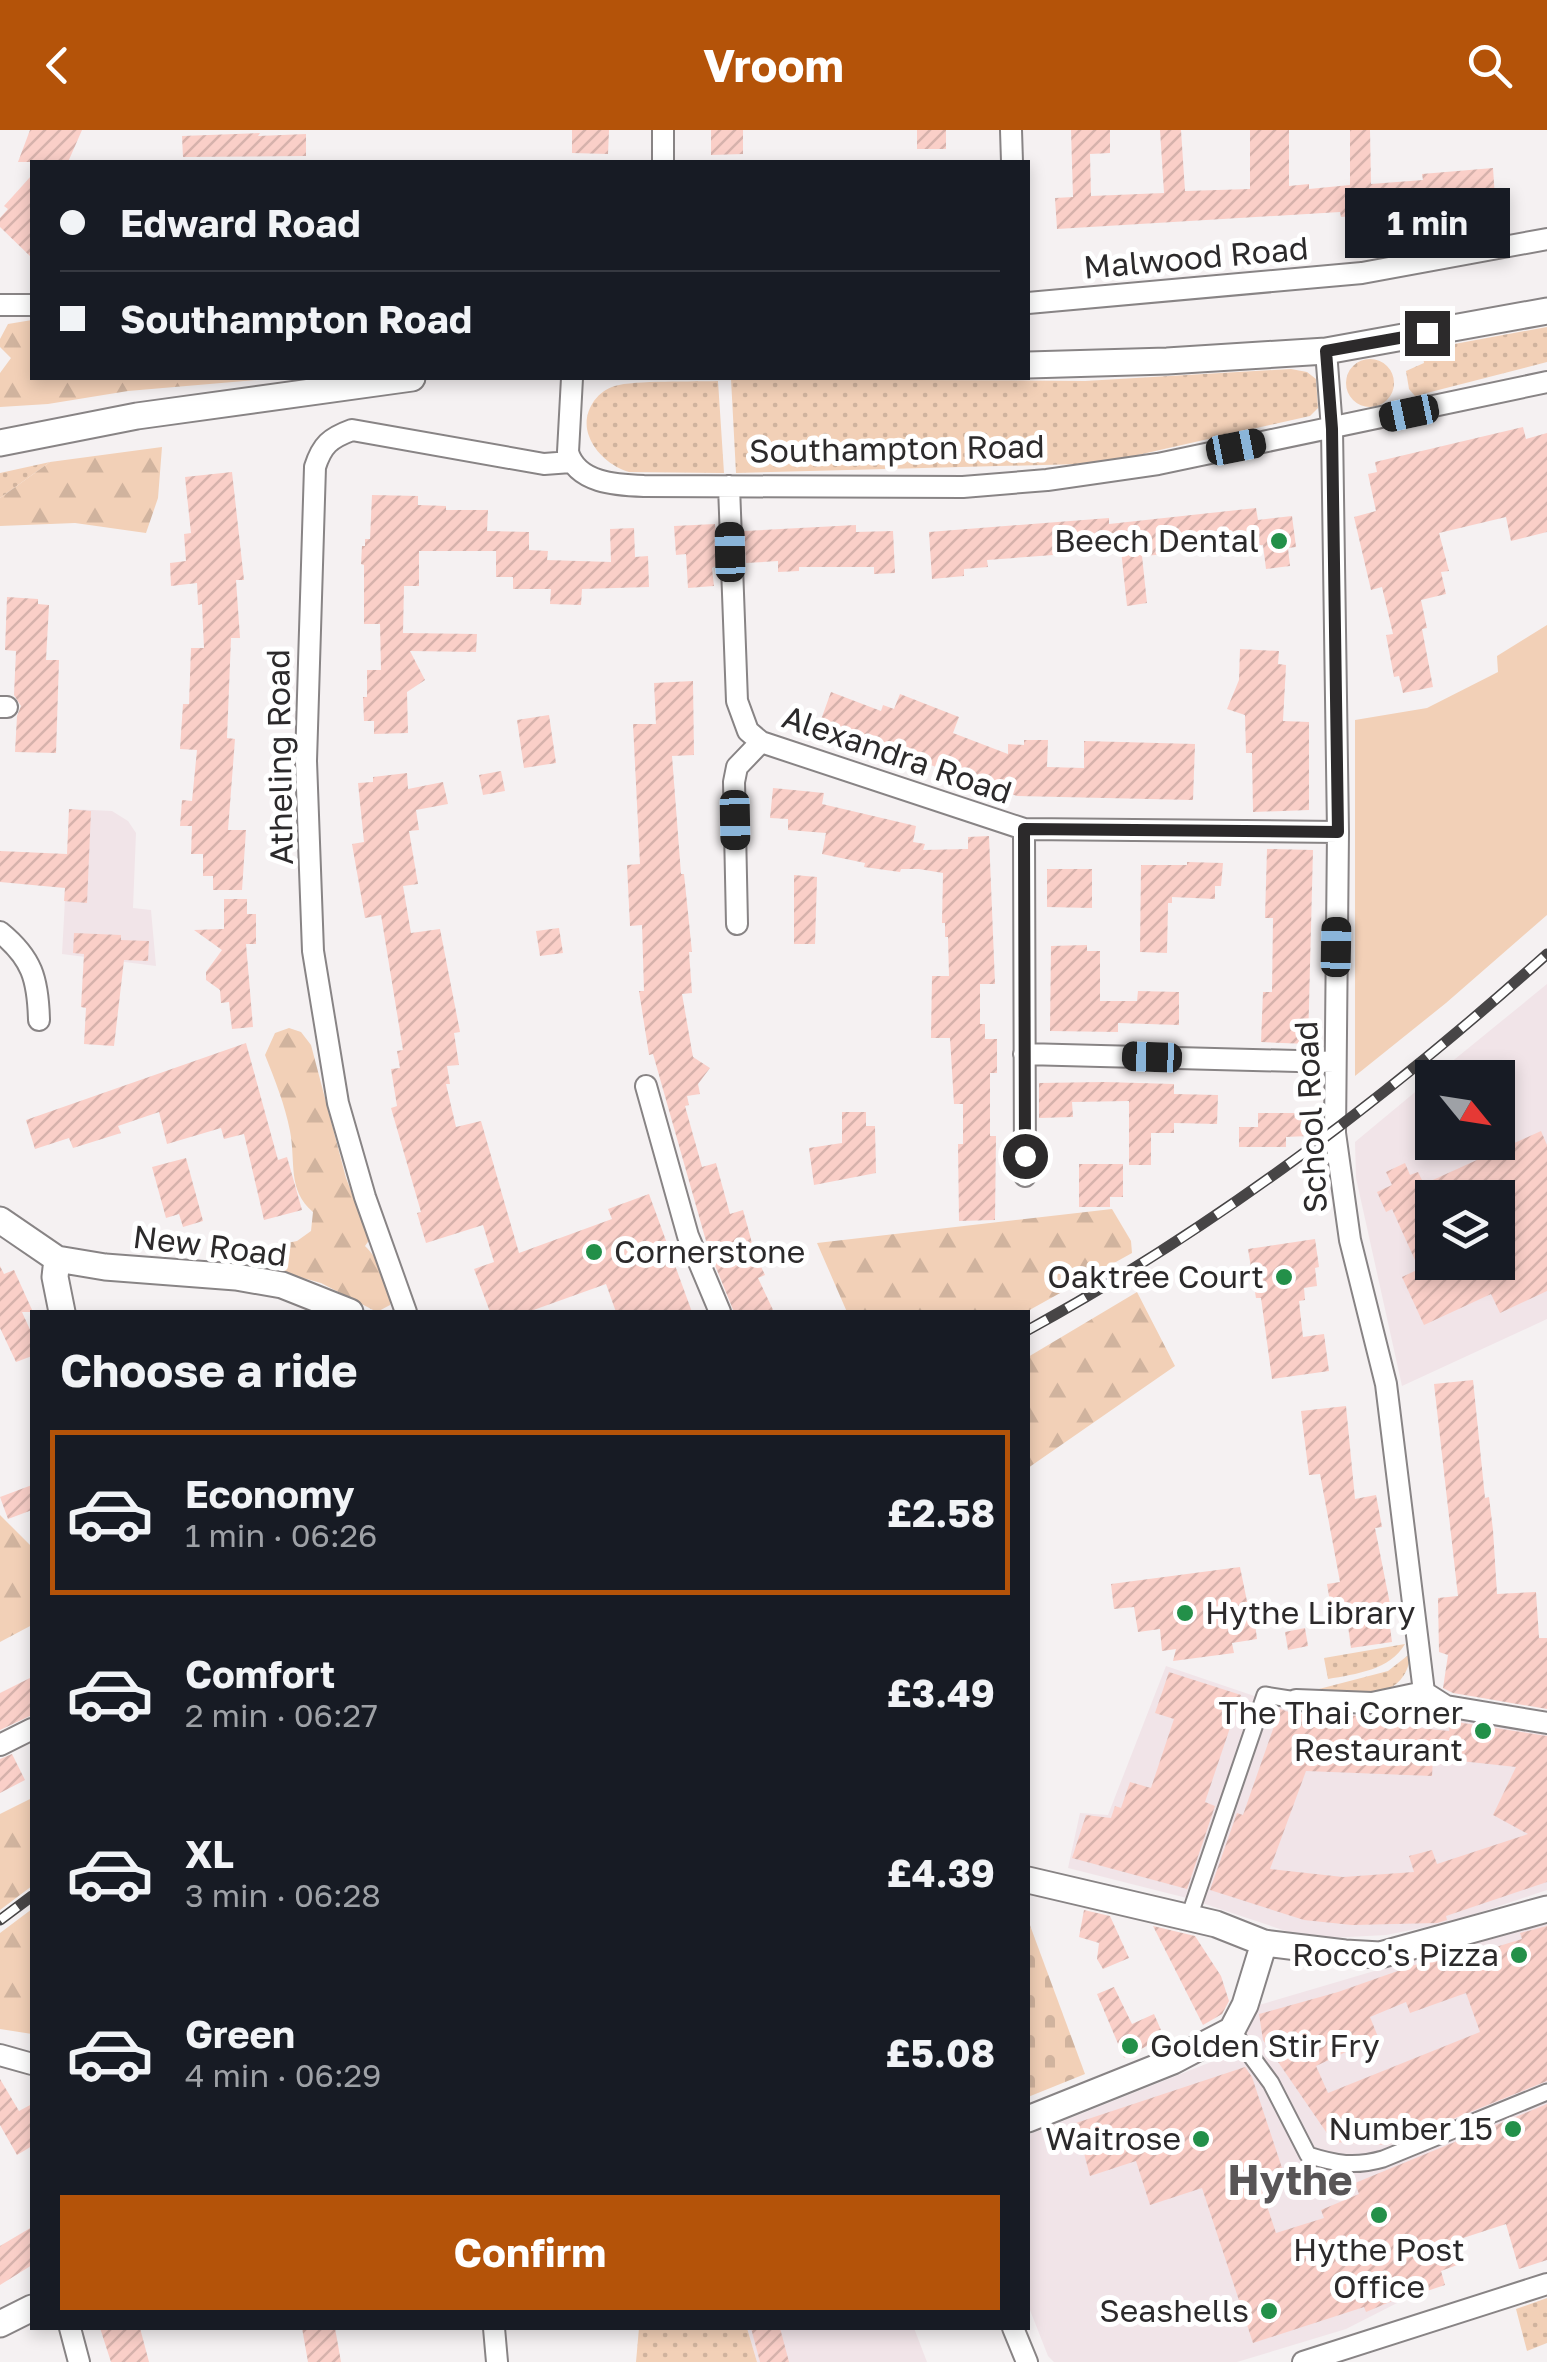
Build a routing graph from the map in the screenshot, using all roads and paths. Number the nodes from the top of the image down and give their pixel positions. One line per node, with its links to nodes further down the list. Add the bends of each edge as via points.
1 (663, 130): 3 (street)
2 (1011, 130): 4 (street)
3 (663, 160)
4 (1012, 160)
5 (1547, 239): 6 (street, Malwood Road, via 1362,273)
6 (1030, 303)
7 (0, 305): 8 (street)
8 (30, 305)
9 (1547, 312): 10 (street)
10 (1326, 351): 11 (street); 15 (street, School Road)
11 (1030, 365)
12 (398, 380): 16 (street, via 137,416)
13 (572, 380): 17 (street)
14 (1547, 382): 15 (street, Southampton Road)
15 (1332, 429): 18 (street, Southampton Road, via 1047,480 962,487); 21 (street, School Road)
16 (0, 443)
17 (571, 462): 18 (street, Southampton Road, via 614,484); 33 (street, Atheling Road, via 544,464 352,430 321,448 315,467 306,761 313,951 338,1103)
18 (729, 486): 19 (street, Alexandra Road, via 737,701 748,731)
19 (761, 742): 20 (street, Alexandra Road); 22 (street, via 737,767 734,782)
20 (1024, 829): 21 (street, Alexandra Road); 25 (street)
21 (1338, 832): 26 (street, School Road)
22 (738, 924)
23 (0, 932): 24 (street, via 26,957)
24 (39, 1020)
25 (1024, 1054): 26 (street); 28 (street)
26 (1334, 1062): 35 (street, School Road, via 1339,1176 1386,1384)
27 (646, 1086): 34 (street, via 688,1236)
28 (1025, 1176)
29 (0, 1220): 30 (street)
30 (57, 1259): 31 (street); 32 (street, New Road, via 282,1284)
31 (62, 1310)
32 (345, 1310)
33 (405, 1310)
34 (719, 1310)
35 (1424, 1692): 36 (street, via 1372,1703); 37 (street, via 1446,1706)
36 (1296, 1700): 42 (street, via 1265,1696)
37 (1547, 1723)
38 (30, 1730): 39 (street)
39 (0, 1744)
40 (1030, 1880): 42 (street)
41 (1547, 1909): 43 (street, via 1380,1954)
42 (1188, 1917): 43 (street)
43 (1264, 1943): 44 (street)
44 (1232, 2030): 47 (street, via 1271,2083 1308,2155 1340,2165 1383,2159); 48 (street)
45 (0, 2055): 46 (street)
46 (30, 2063)
47 (1547, 2092)
48 (1030, 2118)
49 (1547, 2284): 58 (street)
50 (30, 2309): 51 (street)
51 (0, 2324)
52 (71, 2330): 55 (street)
53 (494, 2330): 56 (street)
54 (1014, 2330): 57 (street)
55 (79, 2362)
56 (497, 2362)
57 (1027, 2362)
58 (1304, 2362)

